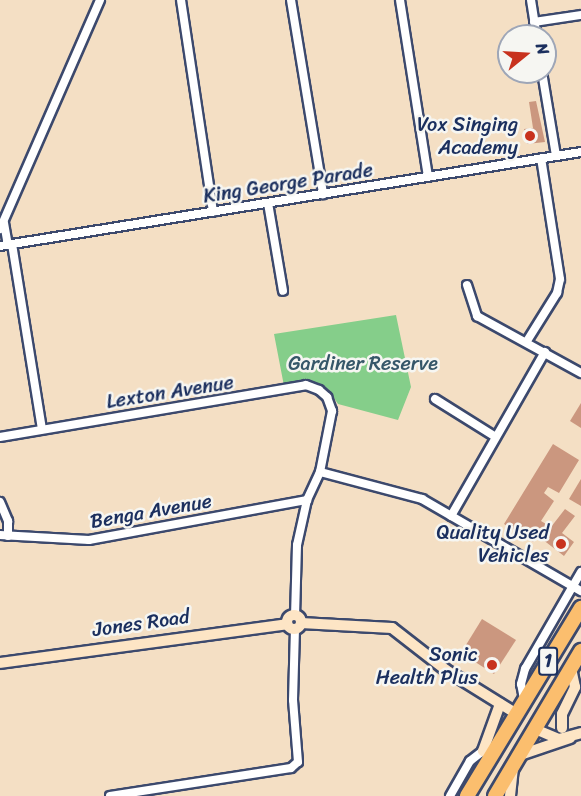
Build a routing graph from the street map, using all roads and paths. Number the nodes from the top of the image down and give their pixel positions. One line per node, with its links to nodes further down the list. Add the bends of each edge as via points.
1 (100, 0): 16 (street)
2 (181, 0): 15 (street)
3 (291, 0): 13 (street)
4 (400, 0): 12 (street)
5 (531, 0): 7 (street)
6 (581, 15): 7 (street)
7 (534, 22)
8 (544, 84): 10 (street)
9 (581, 152): 10 (street, King George Parade)
10 (556, 156): 11 (street, King George Parade)
11 (541, 159): 12 (street, King George Parade); 20 (street, via 560,279 557,293)
12 (428, 177): 13 (street, King George Parade)
13 (323, 194): 14 (street, King George Parade)
14 (268, 202): 15 (street, King George Parade); 19 (street)
15 (213, 212): 17 (street, King George Parade)
16 (2, 226): 17 (street)
17 (7, 245): 24 (street)
18 (467, 285): 20 (street, via 477,316)
19 (283, 291)
20 (527, 341): 21 (street)
21 (545, 352): 22 (street); 25 (street)
22 (581, 373)
23 (435, 399): 25 (street)
24 (42, 429): 26 (street, Lexton Avenue); 27 (street, Lexton Avenue, via 306,385 327,397 332,411)
25 (494, 436): 30 (street)
26 (0, 437)
27 (320, 472): 28 (street); 30 (street, via 422,499)
28 (307, 500): 31 (street, Benga Avenue, via 89,540); 36 (street, via 297,545)
29 (0, 502): 31 (street, via 8,521)
30 (451, 516): 33 (street)
31 (4, 536)
32 (581, 572): 33 (street)
33 (573, 586): 34 (street); 40 (street, via 525,669 521,684)
34 (581, 591)
35 (581, 608): 40 (highway, 1)
36 (295, 623): 38 (main road, Jones Road); 41 (main road, Jones Road, via 392,628 446,670); 48 (street, via 293,699 298,762 291,768)
37 (581, 651): 39 (highway, 1)
38 (0, 663)
39 (576, 668): 43 (highway, 1); 44 (main road, via 575,687 562,714)
40 (524, 699): 42 (highway, 1)
41 (500, 704): 42 (main road, Jones Road); 46 (main road)
42 (515, 713): 43 (highway); 46 (highway, 1)
43 (537, 725): 44 (main road); 45 (main road, via 551,737); 47 (highway, 1)
44 (562, 728): 45 (main road)
45 (577, 734): 47 (main road)
46 (487, 753): 49 (street, via 470,761); 50 (highway, 1)
47 (516, 760): 51 (highway, 1); 52 (main road)
48 (110, 796)
49 (450, 796)
50 (467, 796)
51 (495, 796)
52 (510, 796)

